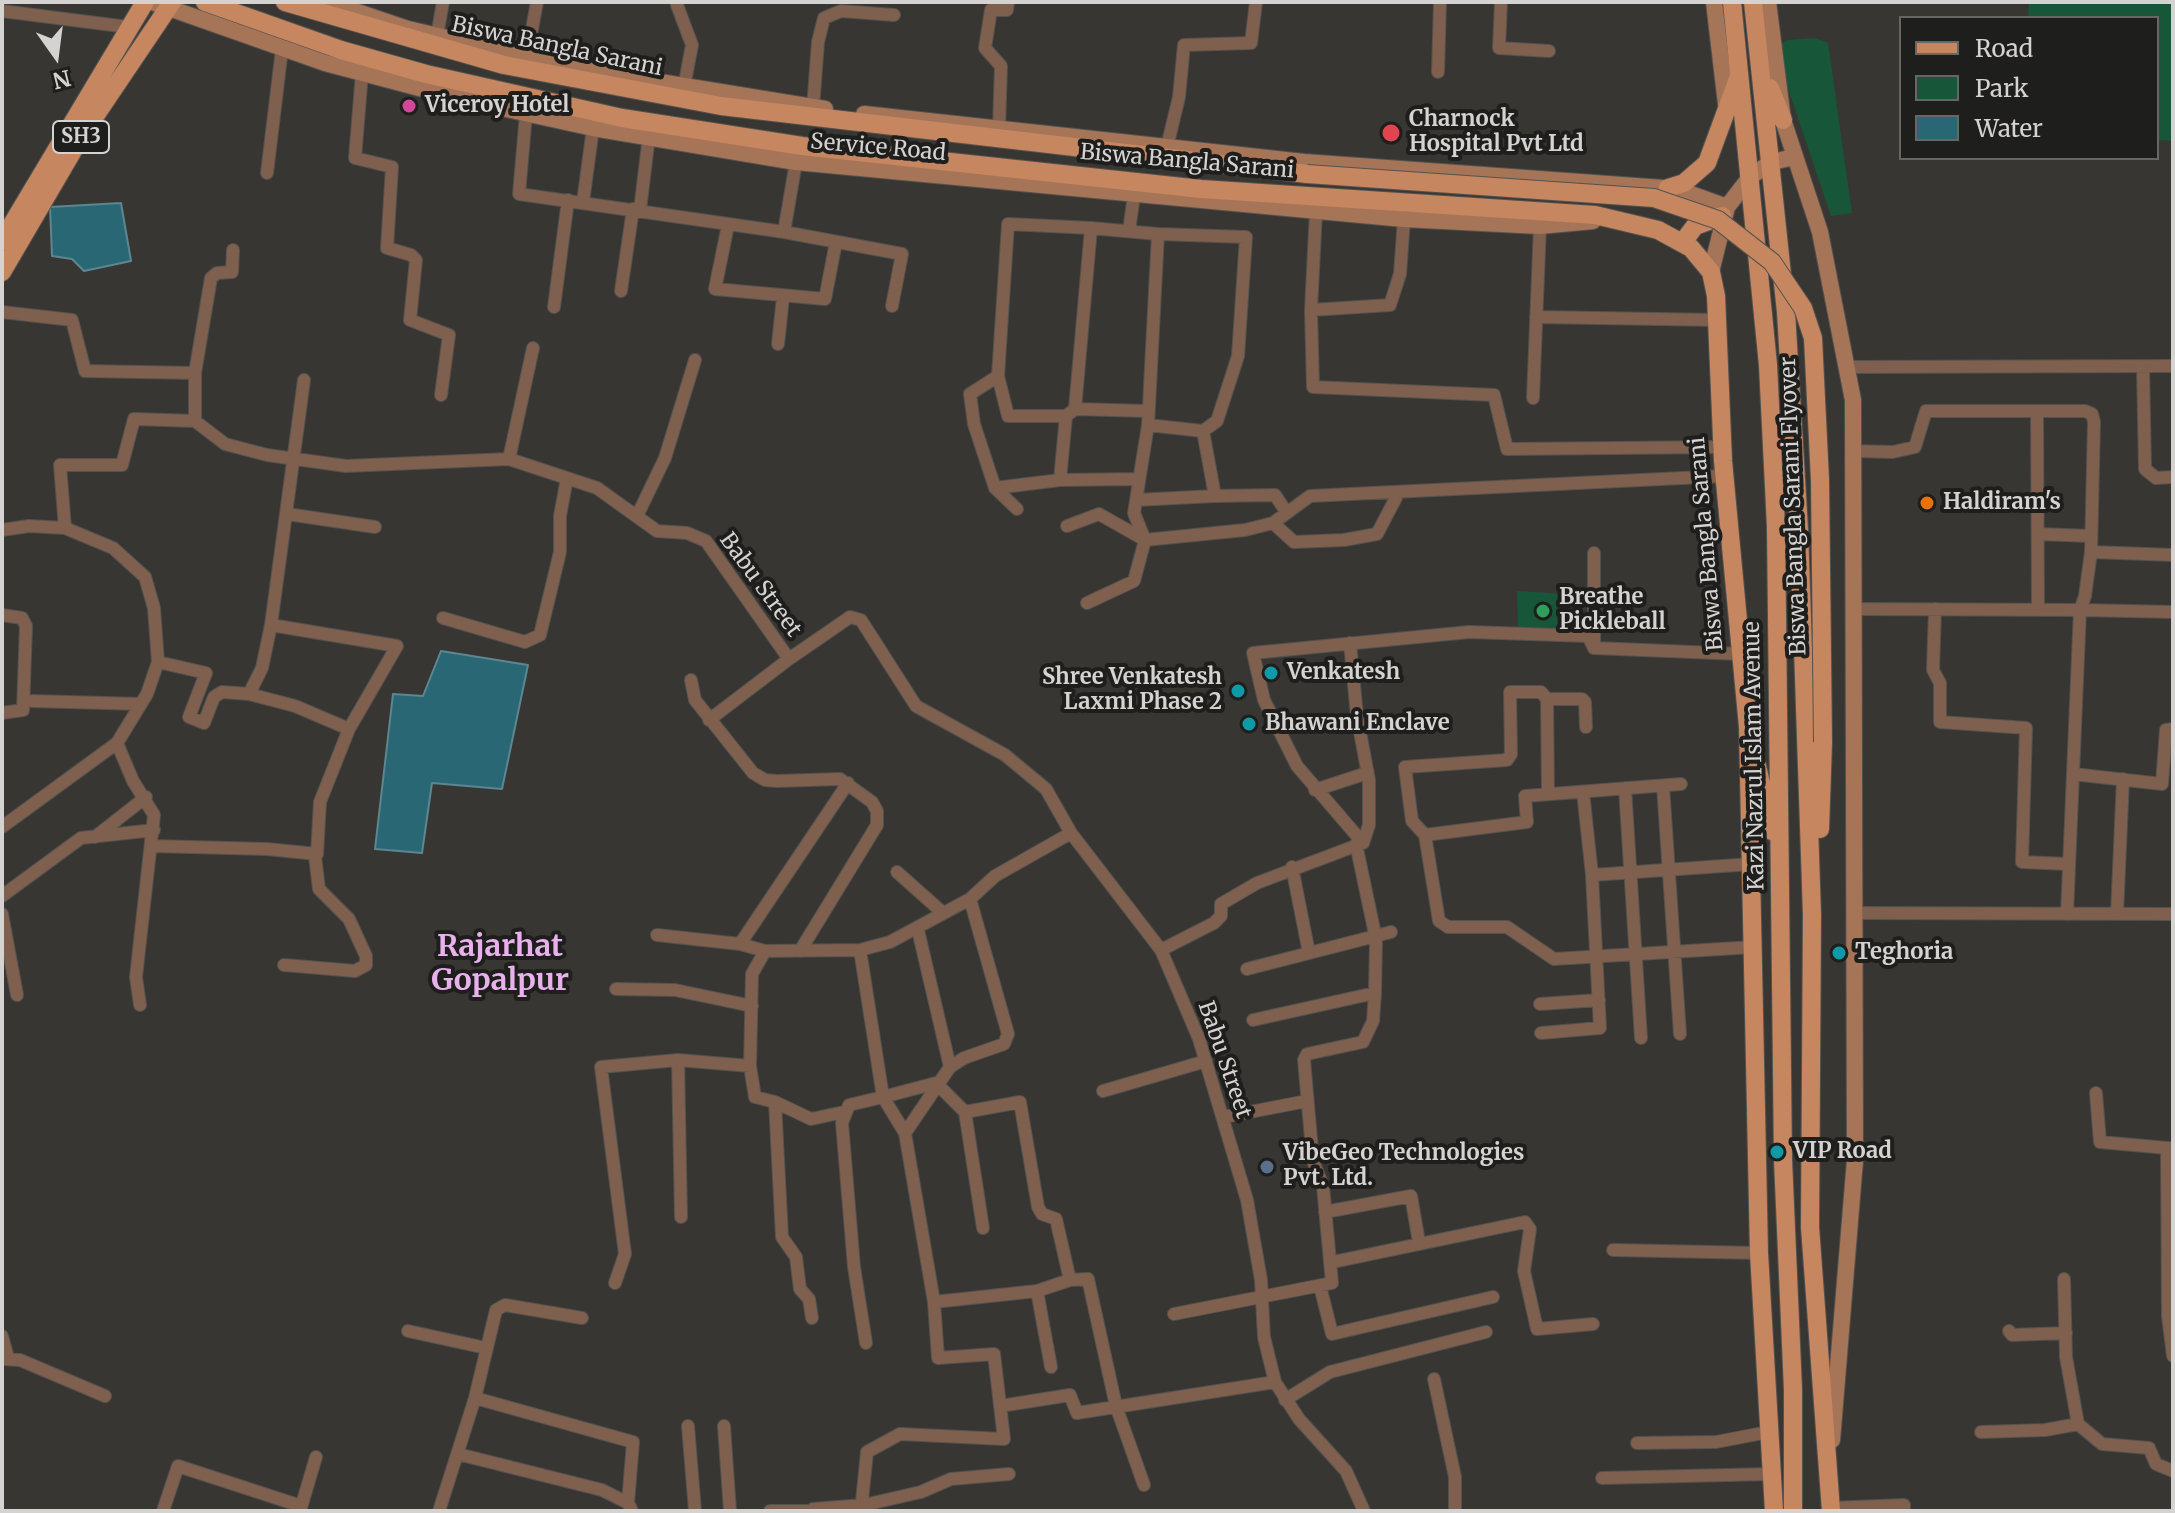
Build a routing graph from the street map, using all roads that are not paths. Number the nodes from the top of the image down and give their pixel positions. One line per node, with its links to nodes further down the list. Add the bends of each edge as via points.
1 (145, 2): 20 (main road, SH3)
2 (205, 2): 39 (main road, Biswa Bangla Sarani, via 341,50 501,93)
3 (285, 2): 24 (main road, Biswa Bangla Sarani)
4 (328, 2): 17 (street, Service Road)
5 (443, 2): 21 (street)
6 (537, 2): 24 (street)
7 (1008, 2): 36 (street, via 1007,10 991,10 985,48 1001,66)
8 (1256, 2): 38 (street, via 1251,43 1184,45)
9 (1440, 2): 26 (street)
10 (1501, 2): 23 (street, via 1499,48)
11 (1714, 2): 31 (street)
12 (1732, 2): 28 (main road, Kazi Nazrul Islam Avenue)
13 (1753, 2): 25 (main road)
14 (1768, 2): 34 (street)
15 (164, 4): 22 (street, Service Road); 64 (main road, SH3)
16 (677, 5): 29 (street, via 692,45)
17 (368, 9): 21 (street, Service Road)
18 (2, 11): 20 (street)
19 (894, 15): 32 (street, via 841,11 824,18)
20 (128, 27): 60 (main road, SH3)
21 (437, 36): 24 (street, Service Road)
22 (282, 49): 27 (street, Service Road); 43 (street)
23 (1549, 51)
24 (526, 62): 29 (street, Service Road); 30 (main road, Biswa Bangla Sarani)
25 (1761, 63): 34 (main road); 42 (main road)
26 (1438, 72)
27 (362, 73): 33 (street, Service Road); 83 (street, via 355,158 392,167 387,248 416,260 410,320 449,335)
28 (1741, 74): 31 (main road); 44 (main road, Kazi Nazrul Islam Avenue)
29 (684, 87): 30 (street, Service Road)
30 (722, 100): 32 (street, Service Road); 41 (main road, Biswa Bangla Sarani)
31 (1726, 104): 45 (main road, via 1707,163 1684,183)
32 (813, 108): 36 (street, Service Road)
33 (526, 114): 35 (street, Service Road); 47 (street, via 519,194)
34 (1783, 120): 40 (street)
35 (593, 128): 37 (street, Service Road); 48 (street)
36 (999, 128): 38 (street, Service Road)
37 (649, 136): 39 (street, Service Road); 49 (street)
38 (1167, 147): 41 (street, Service Road)
39 (803, 157): 46 (street, Service Road); 52 (main road, Biswa Bangla Sarani); 58 (street)
40 (1794, 157): 42 (street); 79 (street, via 1820,232)
41 (1253, 162): 45 (street, Service Road); 180 (main road, Biswa Bangla Sarani Flyover, bridge, via 1307,174 1654,198 1718,220 1772,262 1803,308 1813,338 1823,742)
42 (1772, 162): 44 (street); 180 (main road, via 1799,529)
43 (267, 173)
44 (1751, 176): 51 (street); 166 (main road, Kazi Nazrul Islam Avenue, via 1776,512)
45 (1668, 188): 51 (street, Service Road, via 1694,193)
46 (1134, 195): 50 (street, Service Road); 57 (street)
47 (568, 200): 48 (street); 69 (street)
48 (583, 202): 49 (street)
49 (636, 209): 54 (street); 66 (street)
50 (1316, 211): 53 (street, Service Road); 70 (street)
51 (1726, 211): 62 (main road, via 1695,226); 65 (street)
52 (1619, 218): 55 (street, Service Road); 62 (main road, Biswa Bangla Sarani)
53 (1404, 219): 55 (street, Service Road); 70 (street, via 1400,274 1390,305)
54 (728, 225): 58 (street); 67 (street, via 715,289)
55 (1540, 226): 72 (street)
56 (1091, 228): 57 (street); 81 (street, via 1008,224); 87 (street)
57 (1129, 231): 59 (street)
58 (784, 232): 61 (street)
59 (1158, 234): 85 (street); 90 (street, via 1246,237 1238,356 1217,421)
60 (2, 241)
61 (836, 242): 67 (street, via 825,299); 68 (street, via 902,254)
62 (1683, 242): 65 (main road, Biswa Bangla Sarani)
63 (233, 250): 80 (street, via 232,272 211,278)
64 (2, 272)
65 (1711, 272): 73 (main road, Biswa Bangla Sarani)
66 (621, 291)
67 (783, 297): 74 (street)
68 (892, 306)
69 (554, 307)
70 (1311, 310): 91 (street, via 1313,387 1494,395 1507,449)
71 (2, 312): 80 (street, via 72,320 85,371)
72 (1536, 317): 73 (street); 84 (street)
73 (1718, 320): 91 (main road, Biswa Bangla Sarani)
74 (778, 344)
75 (533, 348): 94 (street)
76 (695, 360): 107 (street, via 665,458)
77 (2143, 366): 78 (street); 79 (street); 96 (street, via 2145,469 2156,478)
78 (2173, 366)
79 (1848, 367): 92 (street)
80 (195, 373): 88 (street)
81 (998, 376): 87 (street, via 1008,416); 100 (street, via 970,394)
82 (304, 380): 93 (street)
83 (441, 395)
84 (1533, 398)
85 (1147, 411): 87 (street); 89 (street)
86 (2037, 411): 92 (street, via 1926,411 1915,447); 113 (street); 114 (street, via 2092,414)
87 (1071, 412): 99 (street)
88 (195, 421): 93 (street, Babu Street, via 225,444); 111 (street, via 134,419 122,465 60,465)
89 (1148, 425): 90 (street); 98 (street)
90 (1203, 431): 102 (street)
91 (1722, 447): 95 (main road, Biswa Bangla Sarani)
92 (1853, 451): 120 (street)
93 (295, 459): 94 (street, Babu Street, via 346,466); 106 (street)
94 (509, 459): 97 (street, Babu Street)
95 (1724, 476): 101 (street); 130 (main road, Biswa Bangla Sarani)
96 (2173, 477)
97 (567, 478): 107 (street, Babu Street, via 597,488); 126 (street, via 560,552 540,635 525,642)
98 (1139, 479): 99 (street); 103 (street)
99 (1060, 480): 100 (street)
100 (995, 488): 104 (street)
101 (1399, 492): 105 (street, via 1310,496); 108 (street, via 1377,534 1294,542)
102 (1215, 496): 103 (street); 105 (street, via 1275,495)
103 (1136, 500): 115 (street, via 1134,513)
104 (1017, 509)
105 (1287, 513): 108 (street)
106 (287, 514): 110 (street); 127 (street)
107 (637, 516): 131 (street, Babu Street, via 657,531 687,533 706,541)
108 (1273, 523): 115 (street)
109 (1067, 526): 115 (street, via 1099,514)
110 (375, 527)
111 (65, 528): 112 (street); 132 (street, via 113,548 145,577 154,608)
112 (2, 530)
113 (2038, 534): 114 (street); 122 (street)
114 (2091, 536): 116 (street)
115 (1145, 540): 119 (street, via 1134,581)
116 (2091, 552): 118 (street); 123 (street)
117 (1594, 553): 129 (street)
118 (2173, 555)
119 (1087, 603)
120 (1853, 609): 121 (street); 175 (street)
121 (1935, 609): 122 (street); 165 (street, via 1933,670 1940,683 1940,722 2026,728 2022,862)
122 (2038, 609): 123 (street)
123 (2080, 610): 124 (street); 146 (street)
124 (2173, 612)
125 (2, 615): 138 (street, via 22,618 26,626 23,710)
126 (443, 618)
127 (271, 625): 134 (street, via 262,668); 142 (street, via 397,646)
128 (1350, 643): 129 (street, via 1469,632 1544,632 1588,636); 145 (street); 152 (street, via 1253,653 1264,700)
129 (1594, 648): 130 (street)
130 (1740, 654): 141 (main road, Biswa Bangla Sarani)
131 (789, 659): 139 (street); 158 (street, Babu Street, via 857,617 916,706 1005,755 1046,789)
132 (158, 662): 134 (street, via 206,673 189,717 204,723 214,697 222,692); 137 (street)
133 (691, 680): 139 (street, via 695,700)
134 (249, 694): 142 (street)
135 (1547, 699): 140 (street, via 1582,699); 154 (street); 159 (street, via 1541,692 1510,692 1507,760 1405,767 1412,821)
136 (32, 701): 137 (street)
137 (141, 704): 144 (street)
138 (2, 713)
139 (709, 720): 148 (street, via 765,780 827,777)
140 (1586, 727)
141 (1748, 727): 164 (main road); 166 (main road)
142 (349, 729): 163 (street, via 320,802)
143 (2173, 729): 147 (street, via 2166,730 2162,784)
144 (117, 743): 155 (street); 156 (street)
145 (1367, 773): 152 (street); 161 (street, via 1369,825)
146 (2073, 774): 147 (street); 165 (street)
147 (2123, 779): 178 (street)
148 (848, 783): 185 (street); 190 (street, via 872,802 877,825)
149 (1681, 784): 150 (street)
150 (1663, 786): 151 (street); 169 (street)
151 (1625, 788): 153 (street); 168 (street)
152 (1315, 790): 161 (street)
153 (1583, 792): 154 (street); 171 (street)
154 (1548, 794): 159 (street, via 1525,796 1527,822)
155 (146, 797): 157 (street); 160 (street)
156 (2, 827)
157 (154, 830): 160 (street); 162 (street)
158 (1071, 833): 173 (street, via 995,876); 188 (street, Babu Street)
159 (1425, 835): 194 (street, via 1439,921 1448,927 1507,927 1554,959)
160 (95, 837): 172 (street, via 81,838)
161 (1359, 844): 167 (street); 184 (street)
162 (152, 846): 163 (street, via 267,849); 202 (street, via 136,977)
163 (315, 856): 195 (street, via 319,889 349,919 366,965 355,971)
164 (1752, 864): 169 (street); 186 (main road)
165 (2068, 864): 177 (street)
166 (1780, 865): 231 (main road, Kazi Nazrul Islam Avenue)
167 (1292, 867): 188 (street, via 1221,904 1221,916 1214,923); 193 (street)
168 (1631, 871): 169 (street); 171 (street); 191 (street)
169 (1667, 871): 192 (street)
170 (897, 872): 174 (street)
171 (1592, 875): 194 (street)
172 (2, 896)
173 (970, 899): 174 (street); 211 (street, via 1008,1034 1004,1044)
174 (943, 913): 181 (street)
175 (1855, 913): 177 (street); 274 (street, via 1855,1160)
176 (2, 914): 199 (street)
177 (2067, 914): 178 (street)
178 (2117, 914): 179 (street)
179 (2173, 914)
180 (1812, 915): 230 (main road)
181 (918, 930): 187 (street); 211 (street)
182 (1391, 932): 184 (street)
183 (657, 935): 185 (street)
184 (1376, 939): 193 (street); 198 (street)
185 (740, 944): 189 (street)
186 (1754, 947): 192 (street); 228 (main road)
187 (860, 950): 190 (street); 215 (street)
188 (1161, 950): 209 (street, Babu Street)
189 (765, 951): 190 (street); 203 (street, via 752,974)
190 (800, 951)
191 (1634, 952): 192 (street); 194 (street); 207 (street)
192 (1673, 952): 206 (street)
193 (1309, 953): 196 (street)
194 (1597, 955): 200 (street)
195 (284, 965)
196 (1247, 969)
197 (616, 989): 203 (street, via 675,990)
198 (1375, 993): 204 (street); 216 (street, via 1373,1021 1363,1042 1307,1054)
199 (17, 995)
200 (1599, 1000): 201 (street); 205 (street, via 1600,1030)
201 (1540, 1004)
202 (140, 1005)
203 (752, 1006): 210 (street)
204 (1253, 1020)
205 (1541, 1033)
206 (1680, 1034)
207 (1641, 1038)
208 (678, 1060): 210 (street); 224 (street); 234 (street, via 601,1067 625,1254)
209 (1206, 1061): 213 (street); 220 (street, Babu Street)
210 (750, 1066): 217 (street, via 755,1097)
211 (950, 1067): 212 (street)
212 (936, 1083): 215 (street); 219 (street); 221 (street)
213 (1103, 1091)
214 (2096, 1093): 222 (street, via 2100,1142)
215 (883, 1097): 218 (street, via 849,1105); 221 (street)
216 (1307, 1101): 220 (street); 223 (street)
217 (775, 1102): 218 (street, via 811,1119); 242 (street, via 782,1237 796,1257 800,1289 809,1299)
218 (844, 1112): 249 (street, via 854,1267)
219 (965, 1112): 225 (street); 233 (street, via 1020,1102 1038,1207 1056,1219)
220 (1224, 1117): 237 (street, Babu Street, via 1247,1200)
221 (905, 1133): 239 (street)
222 (2170, 1148): 251 (street, via 2168,1316)
223 (1325, 1212): 226 (street, via 1411,1196); 229 (street)
224 (681, 1217)
225 (983, 1228)
226 (1419, 1242): 229 (street); 243 (street, via 1525,1222 1530,1229 1524,1271 1537,1329)
227 (1613, 1250): 228 (street)
228 (1759, 1253): 264 (main road)
229 (1333, 1262): 235 (street, via 1332,1283)
230 (1811, 1264): 231 (main road); 274 (main road)
231 (1787, 1265): 287 (main road, Kazi Nazrul Islam Avenue)
232 (2064, 1279): 247 (street)
233 (1070, 1280): 236 (street); 260 (street, via 1088,1279)
234 (615, 1283)
235 (1320, 1286): 237 (street); 238 (street, via 1332,1334)
236 (1037, 1291): 239 (street); 253 (street)
237 (1261, 1296): 240 (street); 255 (street, Babu Street)
238 (1493, 1297)
239 (934, 1302): 259 (street, via 938,1358 994,1354)
240 (1174, 1314)
241 (582, 1318): 250 (street, via 500,1306)
242 (812, 1318)
243 (1593, 1324)
244 (408, 1331): 250 (street)
245 (2009, 1331): 247 (street)
246 (1486, 1332): 258 (street, via 1330,1372)
247 (2066, 1333): 261 (street)
248 (2, 1336): 252 (street)
249 (866, 1343)
250 (486, 1348): 257 (street)
251 (2173, 1356)
252 (5, 1359): 256 (street)
253 (1051, 1367)
254 (1434, 1379): 285 (street, via 1455,1477)
255 (1275, 1382): 258 (street, Babu Street); 260 (street)
256 (105, 1396)
257 (475, 1398): 267 (street); 275 (street, via 633,1442)
258 (1285, 1400): 284 (street, Babu Street, via 1346,1471)
259 (1000, 1406): 260 (street, via 1070,1395 1077,1413); 277 (street, via 1004,1439 900,1434 867,1452)
260 (1116, 1406): 273 (street)
261 (2078, 1424): 265 (street); 269 (street, via 2102,1444 2149,1448 2156,1464)
262 (688, 1426): 281 (street)
263 (724, 1426): 282 (street)
264 (1768, 1432): 266 (street, via 1716,1442); 271 (main road)
265 (1981, 1432)
266 (1637, 1443)
267 (458, 1454): 275 (street, via 602,1490); 280 (street)
268 (316, 1457): 276 (street)
269 (2173, 1471)
270 (1009, 1474): 277 (street, via 951,1479)
271 (1770, 1474): 272 (street); 286 (main road)
272 (1602, 1478)
273 (1144, 1485)
274 (1831, 1504): 288 (street, via 1904,1505)
275 (630, 1507)
276 (300, 1508): 279 (street, via 178,1466)
277 (860, 1508): 278 (street)
278 (814, 1510): 283 (street)
279 (163, 1511)
280 (439, 1511)
281 (695, 1511)
282 (730, 1511)
283 (770, 1511)
284 (1364, 1511)
285 (1455, 1511)
286 (1774, 1511)
287 (1793, 1511)
288 (1904, 1511)

